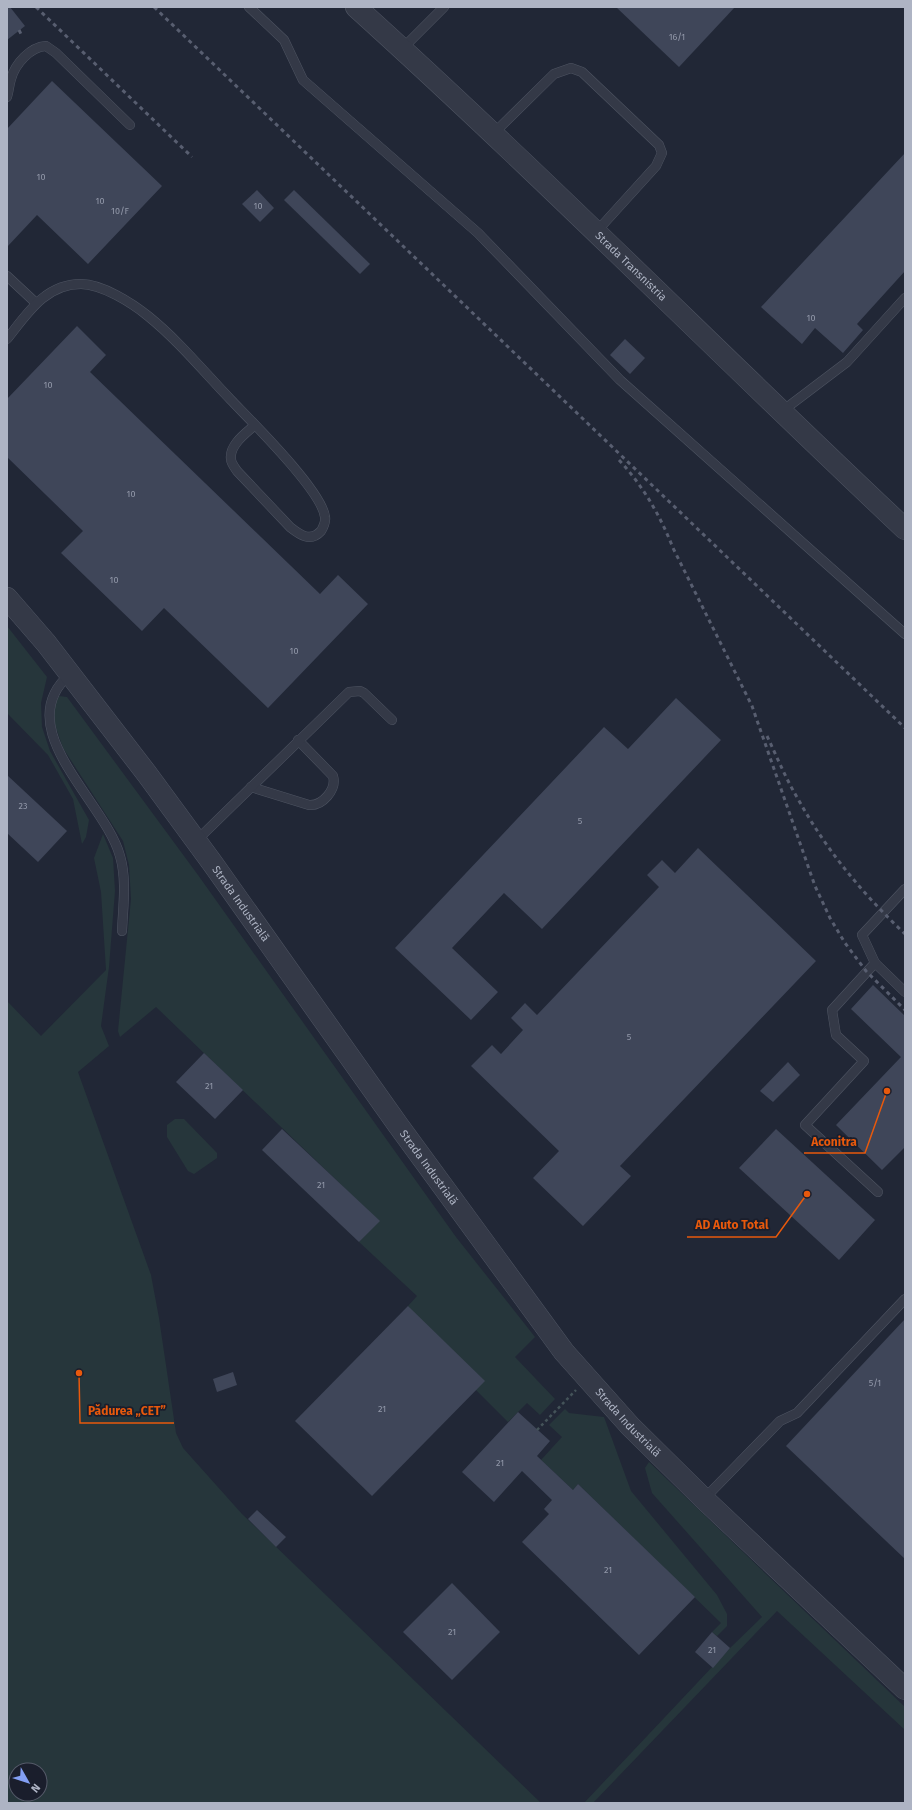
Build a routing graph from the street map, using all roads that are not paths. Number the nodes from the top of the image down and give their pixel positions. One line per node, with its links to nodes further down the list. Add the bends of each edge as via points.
1 (249, 7): 17 (lane, via 284,40 304,80 478,233 620,380)
2 (356, 7): 4 (street, Strada Transnistria)
3 (444, 7): 4 (lane)
4 (402, 49): 7 (street, Strada Transnistria)
5 (7, 97): 6 (lane, via 16,69 34,48 46,46)
6 (130, 125)
7 (493, 134): 8 (street, Strada Transnistria); 8 (lane, via 554,74 570,68 582,72 659,145 662,153 656,166)
8 (597, 231): 13 (street, Strada Transnistria)
9 (7, 276): 11 (lane)
10 (905, 298): 13 (lane, via 847,362)
11 (36, 303): 12 (lane); 14 (lane, via 55,288 67,285 82,284 106,290 148,316)
12 (7, 339)
13 (781, 412): 15 (street, Strada Transnistria)
14 (255, 425): 14 (lane, via 311,490 323,509 326,519 322,530 315,537 299,534 290,527 237,471 231,460 236,443)
15 (905, 529)
16 (7, 598): 18 (street, Strada Industrială)
17 (905, 634)
18 (70, 674): 22 (street, Strada Industrială); 24 (lane, via 58,687 49,707 48,718 51,732 63,757 108,828 120,856 124,890)
19 (392, 720): 20 (lane, via 364,693 355,690 340,699)
20 (298, 740): 21 (lane); 21 (lane, via 333,776 333,788 322,801 309,805)
21 (252, 787): 22 (lane)
22 (196, 841): 29 (street, Strada Industrială, via 398,1125 564,1352 630,1426)
23 (905, 889): 25 (lane, via 862,935)
24 (122, 931)
25 (875, 963): 26 (lane); 27 (lane, via 832,1010 836,1035 864,1061 806,1125)
26 (905, 992)
27 (878, 1192)
28 (905, 1299): 29 (lane, via 797,1413 780,1421)
29 (704, 1499): 30 (street, Strada Industrială)
30 (905, 1689)

